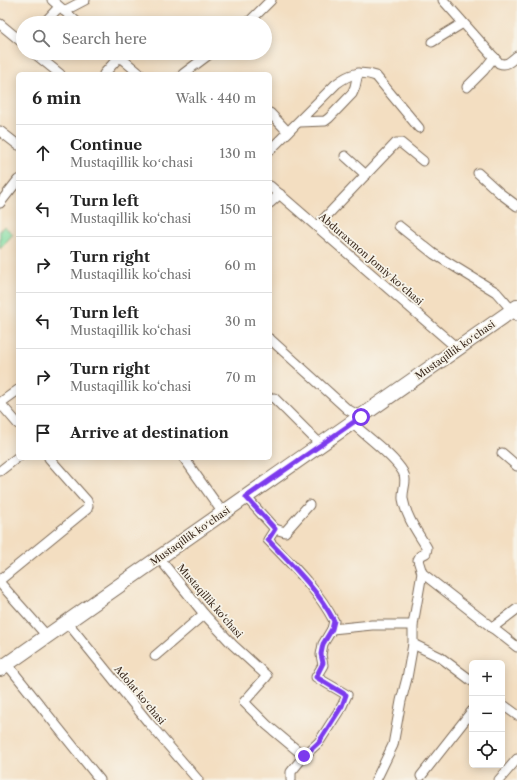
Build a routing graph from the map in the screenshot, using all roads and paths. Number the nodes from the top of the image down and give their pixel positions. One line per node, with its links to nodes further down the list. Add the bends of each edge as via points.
1 (52, 0): 5 (street)
2 (85, 0): 5 (street)
3 (271, 0): 8 (street)
4 (443, 0): 9 (street)
5 (62, 9): 6 (street); 7 (street)
6 (53, 16)
7 (70, 16)
8 (255, 16)
9 (463, 22): 12 (street); 14 (street)
10 (0, 24): 11 (street)
11 (16, 38)
12 (432, 42)
13 (517, 56): 14 (street, via 503,64)
14 (494, 57): 24 (street)
15 (43, 60): 19 (street)
16 (114, 60): 20 (street)
17 (123, 60): 21 (street)
18 (201, 60): 22 (street)
19 (58, 72)
20 (105, 72)
21 (138, 72)
22 (185, 72)
23 (358, 73): 26 (street, via 342,79); 26 (street, via 352,94 329,118 325,121); 27 (street, via 376,76)
24 (467, 87)
25 (272, 115): 29 (street)
26 (299, 122): 29 (street)
27 (419, 128)
28 (0, 131): 30 (street)
29 (288, 132): 31 (street)
30 (16, 143)
31 (272, 148)
32 (345, 156): 35 (street)
33 (423, 161): 35 (street, via 399,142)
34 (478, 173): 41 (street)
35 (366, 175): 42 (street)
36 (16, 183): 40 (street)
37 (272, 188): 38 (street, Abduraxmon Jomiy koʻchasi)
38 (280, 194): 39 (street); 42 (street, Abduraxmon Jomiy koʻchasi)
39 (272, 201)
40 (0, 203)
41 (517, 206)
42 (317, 226): 46 (street, Abduraxmon Jomiy koʻchasi)
43 (398, 226): 44 (street, via 434,254 496,292)
44 (516, 311): 46 (main road, Mustaqillik koʻchasi)
45 (272, 341): 50 (street)
46 (458, 349): 50 (main road, Mustaqillik koʻchasi)
47 (16, 391): 49 (street)
48 (274, 398): 52 (street)
49 (0, 403): 51 (street)
50 (357, 420): 52 (main road, Mustaqillik koʻchasi); 64 (street, via 403,472 406,482 403,498 409,516 427,548 426,553 418,560)
51 (16, 422)
52 (321, 445): 59 (main road, Mustaqillik koʻchasi)
53 (502, 454): 57 (street)
54 (16, 458): 58 (street)
55 (51, 460): 65 (street, via 87,501 88,506)
56 (185, 460): 61 (street)
57 (517, 466)
58 (0, 470)
59 (246, 497): 61 (main road, Mustaqillik koʻchasi); 62 (street)
60 (309, 505): 62 (street, via 285,532)
61 (223, 513): 63 (main road, Mustaqillik koʻchasi)
62 (275, 529): 71 (street, via 268,540 300,573 328,610 334,621)
63 (159, 558): 67 (street, Mustaqillik ko‘chasi); 68 (main road, Mustaqillik koʻchasi)
64 (422, 574): 69 (street); 70 (street)
65 (0, 581): 72 (street)
66 (517, 609): 70 (street)
67 (204, 614): 75 (street); 81 (street, Mustaqillik ko‘chasi, via 267,676 244,702)
68 (67, 622): 72 (main road, Mustaqillik koʻchasi); 85 (street, Adolat koʻchasi)
69 (413, 625): 71 (street, via 372,625); 73 (street)
70 (492, 628): 74 (street)
71 (332, 629): 81 (street, via 323,644 323,663 316,677 346,695 342,706 319,742)
72 (47, 636): 76 (main road, Mustaqillik koʻchasi)
73 (413, 644): 77 (street, via 440,657); 87 (street, via 393,746)
74 (517, 647)
75 (154, 656)
76 (4, 666): 84 (street)
77 (469, 679)
78 (505, 706): 80 (street)
79 (469, 715): 83 (street)
80 (517, 715)
81 (304, 756): 86 (street, via 291,772)
82 (517, 759): 88 (street)
83 (421, 776)
84 (100, 780)
85 (198, 780)
86 (291, 780)
87 (376, 780)
88 (499, 780)

